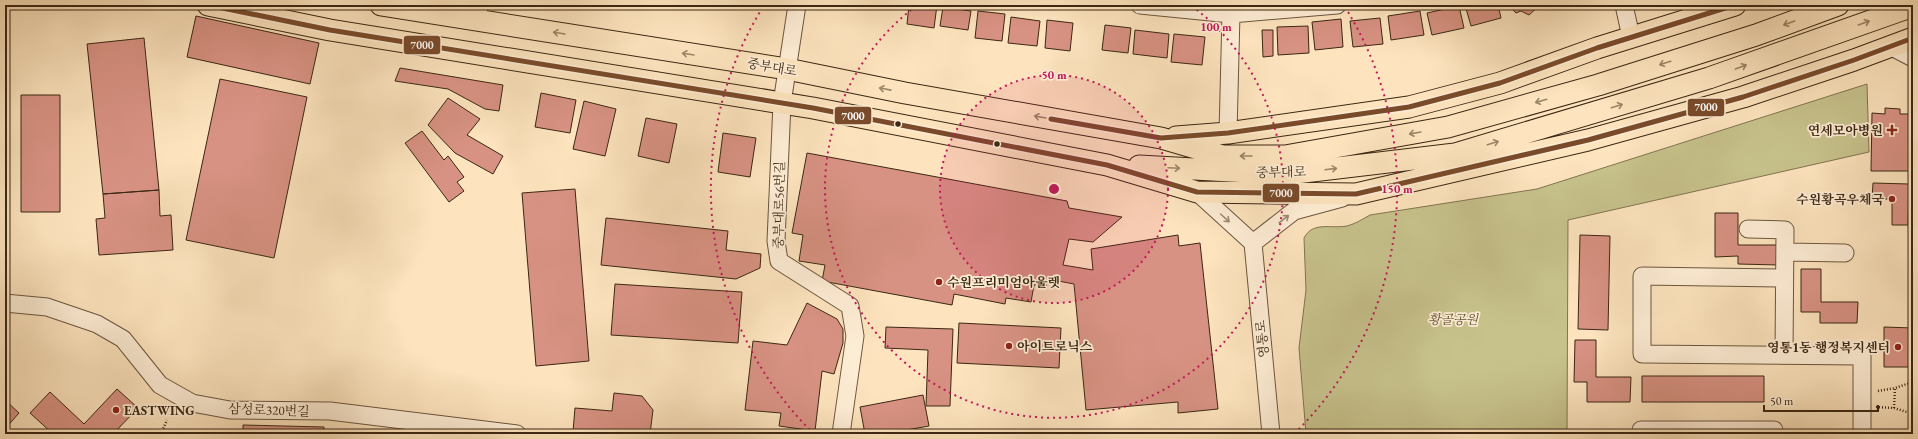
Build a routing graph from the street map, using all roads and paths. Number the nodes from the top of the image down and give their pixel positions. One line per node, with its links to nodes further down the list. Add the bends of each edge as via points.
1 (208, 5): 18 (main road, 중부대로, via 330,30)
2 (381, 5): 10 (main road, 중부대로)
3 (797, 5): 17 (street, 중부대로56번길)
4 (1140, 5): 11 (street)
5 (1337, 5): 11 (street)
6 (1624, 5): 12 (street)
7 (1735, 5): 12 (main road, 중부대로)
8 (1838, 5): 23 (main road, 중부대로, one-way to 23, via 1756,35 1598,85 1448,127 1286,156 1223,156)
9 (1913, 6): 24 (main road, 중부대로, one-way to 9, via 1287,174 1455,154 1709,78)
10 (478, 12): 15 (main road, 중부대로, one-way to 10)
11 (1230, 14): 22 (street)
12 (1630, 38): 22 (main road, 중부대로, via 1500,83 1409,107)
13 (1913, 38): 14 (main road, 중부대로)
14 (1890, 46): 16 (street); 26 (main road, 중부대로, via 1743,97 1588,140)
15 (711, 58): 17 (main road, 중부대로); 18 (main road)
16 (1913, 58)
17 (787, 69): 19 (main road, 중부대로, one-way to 17); 20 (street, 중부대로56번길)
18 (705, 91): 20 (main road, 중부대로)
19 (905, 93): 21 (main road); 23 (main road, 중부대로, one-way to 19)
20 (782, 103): 21 (main road, 중부대로); 43 (street, 중부대로56번길, via 776,241 779,261 850,306 855,336)
21 (899, 125): 24 (main road, 중부대로)
22 (1228, 133): 23 (main road, 중부대로)
23 (1161, 138)
24 (1107, 165): 25 (main road, 중부대로)
25 (1197, 192): 26 (main road, 중부대로); 28 (street, one-way to 28)
26 (1356, 194): 28 (street, one-way to 26, via 1294,211)
27 (1748, 229): 29 (street, via 1785,230)
28 (1253, 244): 44 (street, 영통로)
29 (1785, 252): 30 (street); 31 (street)
30 (1845, 253)
31 (1784, 278): 33 (street); 33 (street, via 1642,276 1642,354)
32 (5, 303): 42 (street, 삼성로320번길, via 47,307 97,324 123,339 160,385 192,402 230,410 330,411)
33 (1784, 355): 37 (street, via 1862,356)
34 (1913, 382): 35 (path)
35 (1895, 388): 36 (path); 38 (path)
36 (1876, 392)
37 (1862, 406): 38 (path); 47 (street)
38 (1894, 408): 39 (path)
39 (1913, 414)
40 (167, 420): 41 (path)
41 (161, 434)
42 (517, 434)
43 (841, 434)
44 (1271, 434)
45 (1641, 434): 46 (street, via 1641,430 1774,430)
46 (1774, 434)
47 (1862, 434)

